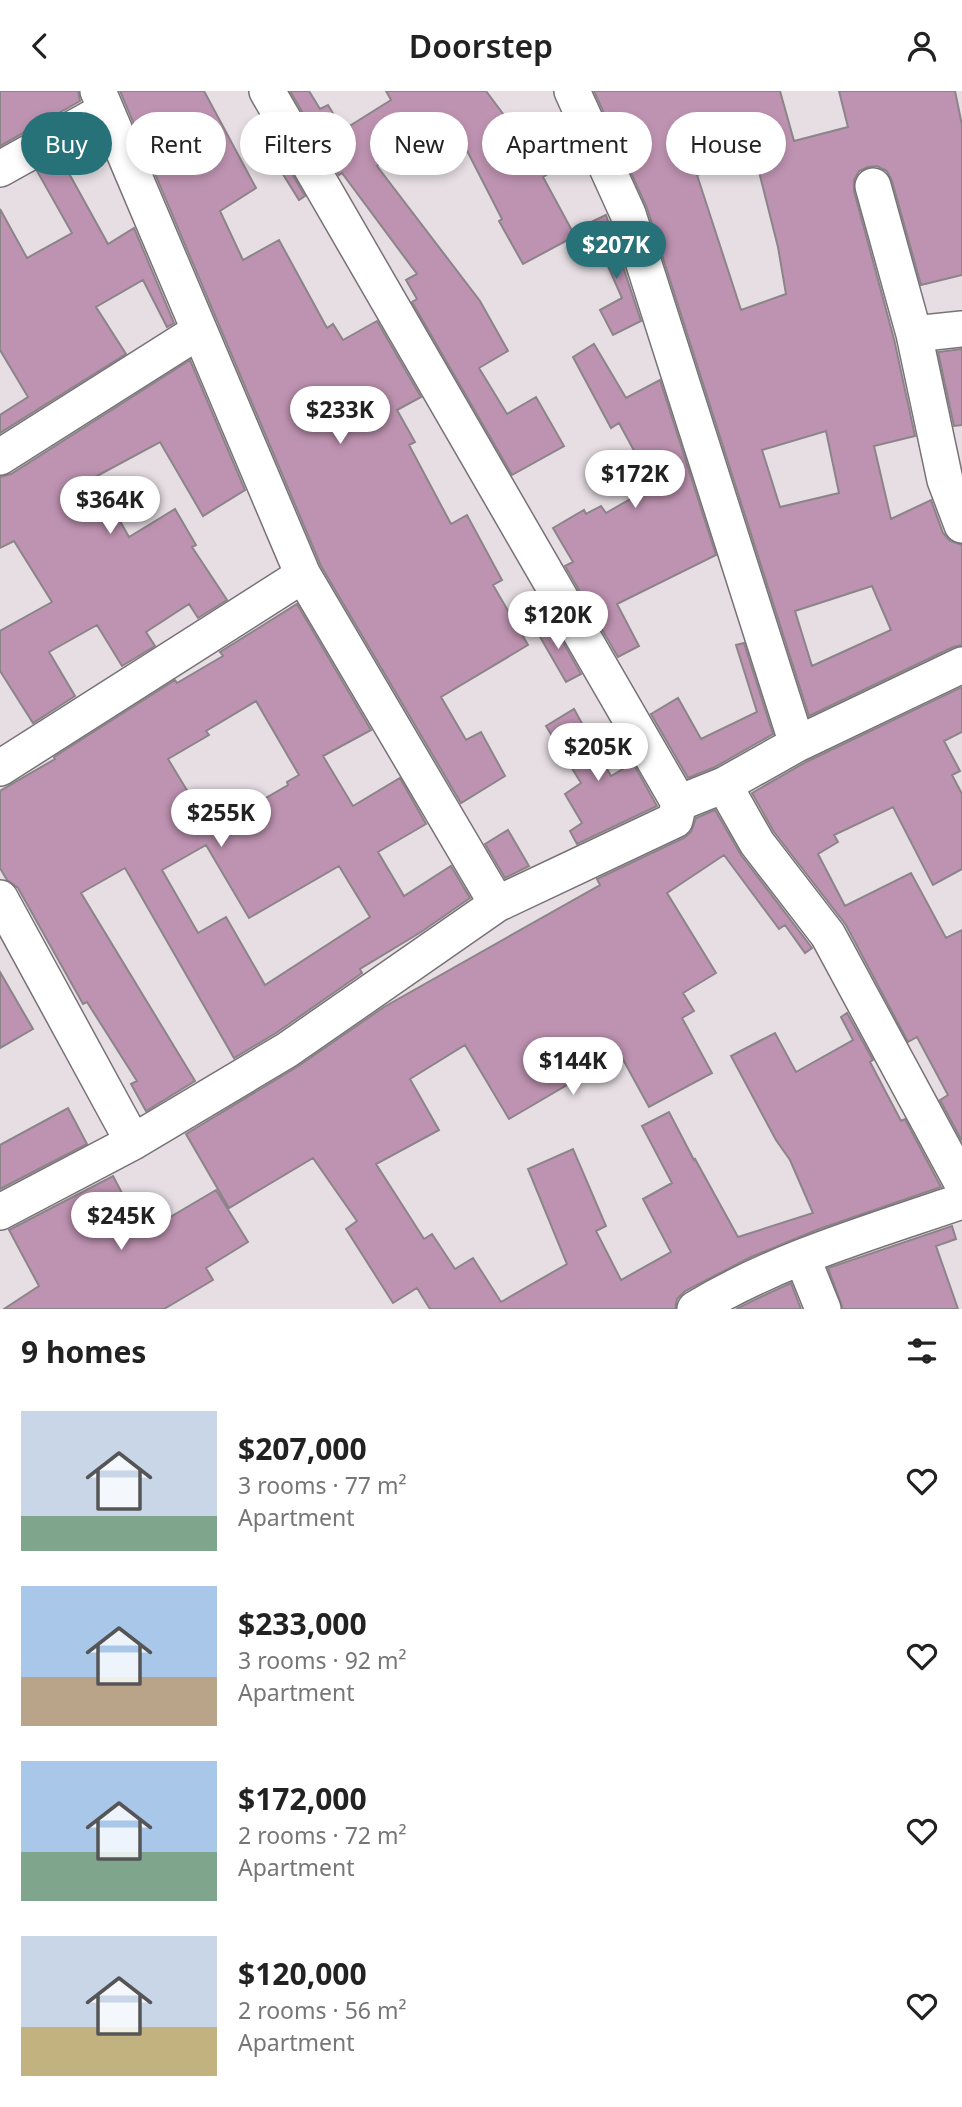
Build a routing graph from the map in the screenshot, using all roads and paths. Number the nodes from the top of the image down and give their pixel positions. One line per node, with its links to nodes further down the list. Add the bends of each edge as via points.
1 (267, 91): 16 (street)
2 (572, 91): 13 (street, via 628,214)
3 (102, 100): 4 (street); 7 (street)
4 (0, 169)
5 (873, 186): 8 (street)
6 (962, 329): 8 (street)
7 (199, 331): 9 (street); 11 (street)
8 (914, 334): 10 (street, via 945,480)
9 (0, 457)
10 (962, 525)
11 (303, 575): 14 (street); 18 (street)
12 (962, 665): 13 (street)
13 (797, 744): 15 (street)
14 (0, 768)
15 (724, 785): 16 (street); 20 (street, via 757,843 828,935)
16 (679, 803): 18 (street, via 675,820)
17 (0, 898): 19 (street)
18 (497, 904): 19 (street, via 287,1050)
19 (133, 1142): 22 (street)
20 (962, 1183)
21 (962, 1201): 23 (street)
22 (0, 1212)
23 (802, 1257): 24 (street); 25 (street)
24 (695, 1309)
25 (823, 1309)

